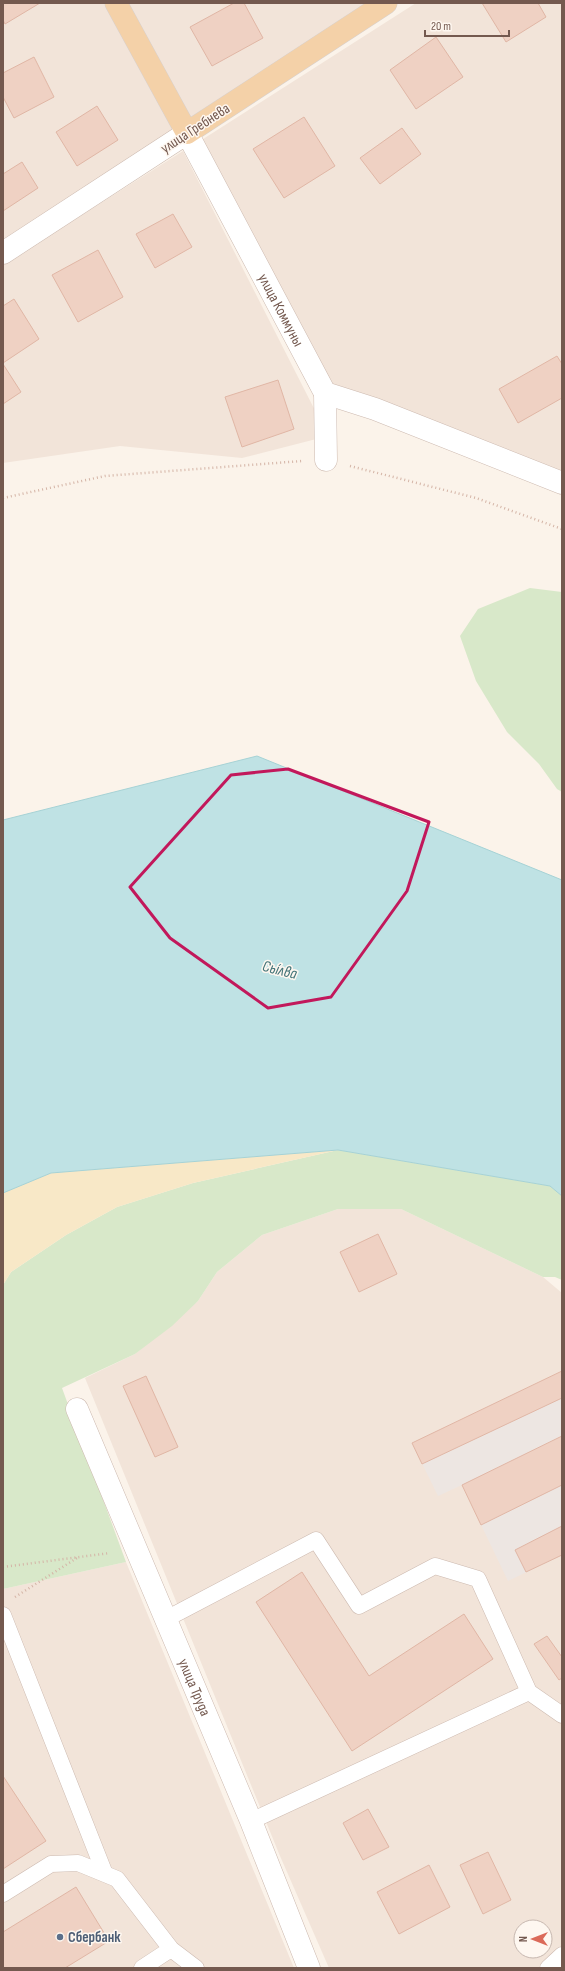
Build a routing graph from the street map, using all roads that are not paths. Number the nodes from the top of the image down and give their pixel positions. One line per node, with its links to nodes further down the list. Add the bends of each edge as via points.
1 (116, 3): 3 (main road, улица Коммуны)
2 (386, 3): 3 (main road, улица Гребнева)
3 (187, 133): 4 (street, улица Гребнева); 5 (street, улица Коммуны)
4 (3, 253)
5 (325, 394): 6 (street); 7 (street, via 375,408)
6 (326, 460)
7 (562, 483)
8 (77, 1409): 10 (street, улица Труда)
9 (6, 1608): 14 (lane)
10 (166, 1620): 11 (lane, via 316,1540 359,1606 435,1566 478,1579); 13 (street, улица Труда)
11 (529, 1692): 12 (lane); 13 (lane)
12 (562, 1715)
13 (251, 1821): 20 (street, улица Труда)
14 (105, 1874): 15 (lane, via 78,1863 51,1864); 16 (lane, via 117,1879)
15 (3, 1894)
16 (171, 1949): 18 (lane); 19 (lane)
17 (562, 1955): 21 (lane)
18 (142, 1968)
19 (196, 1968)
20 (309, 1968)
21 (548, 1968)

